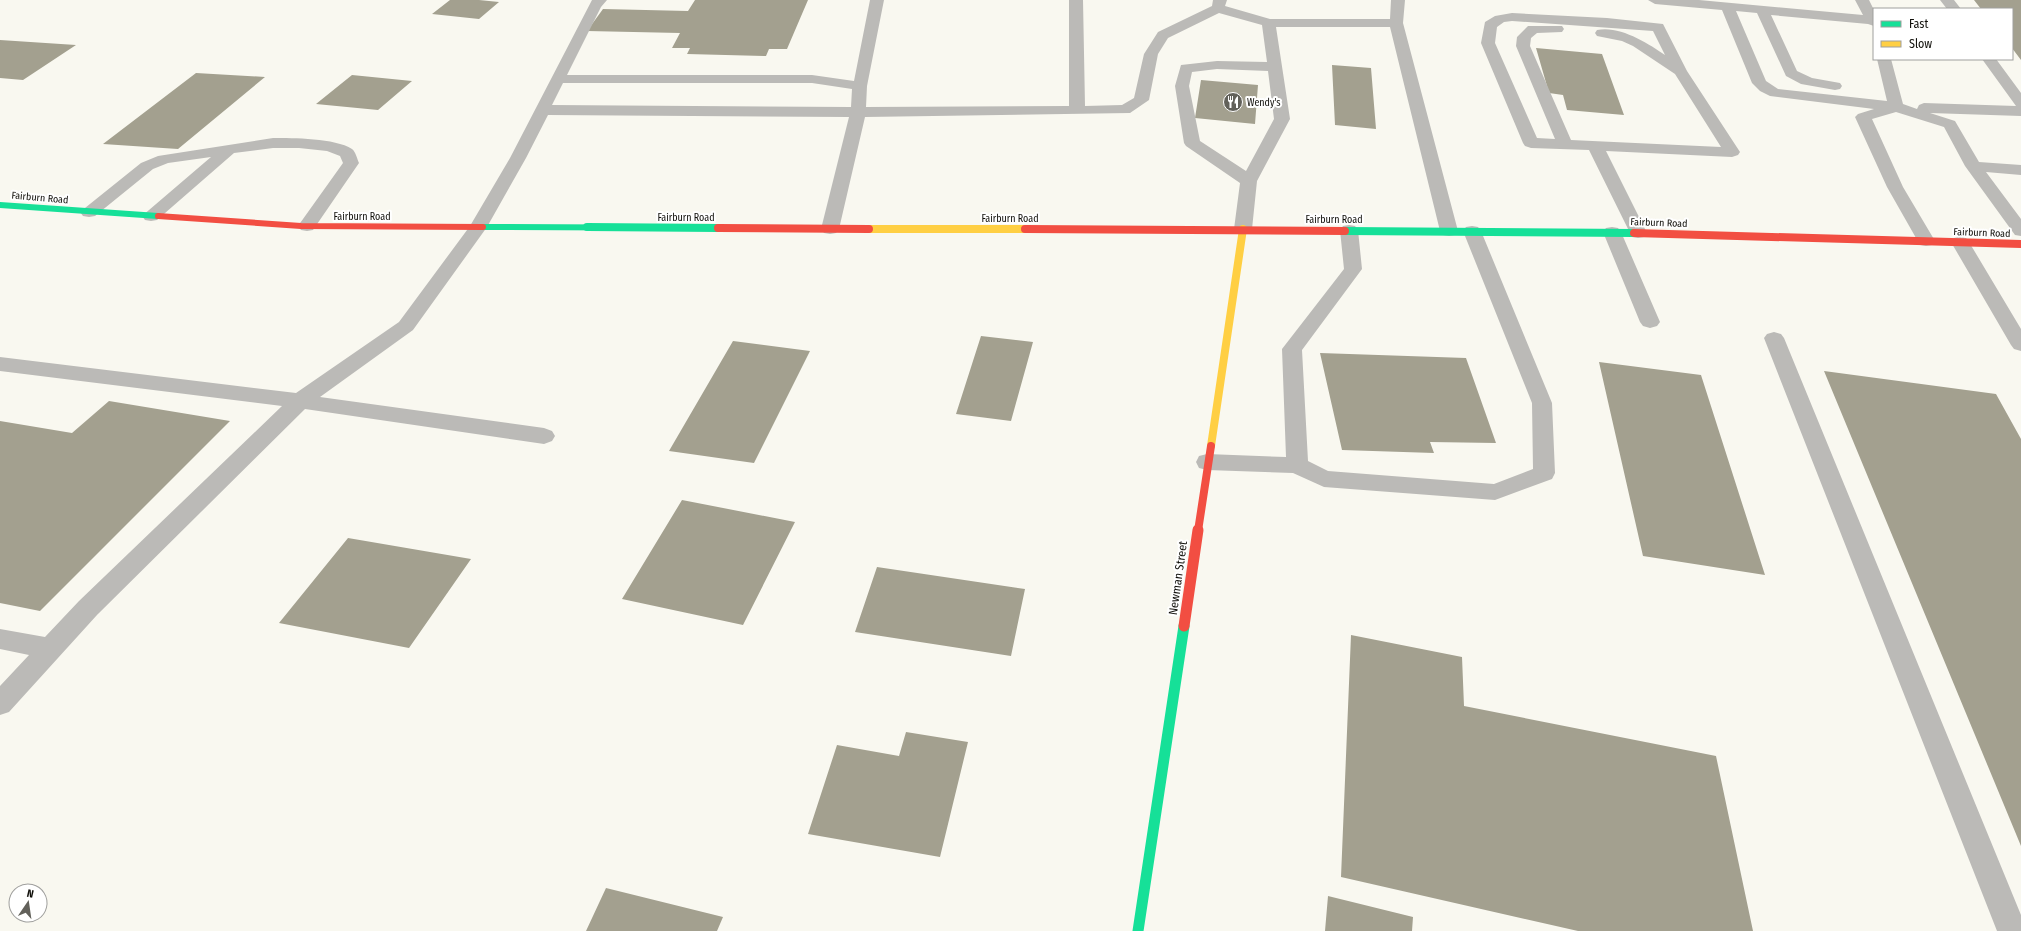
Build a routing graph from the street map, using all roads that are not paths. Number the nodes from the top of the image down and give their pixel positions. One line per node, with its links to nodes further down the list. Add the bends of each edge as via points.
1 (600, 0): 22 (lane, via 595,5)
2 (878, 0): 23 (lane)
3 (1076, 0): 27 (lane)
4 (1398, 0): 15 (lane)
5 (1649, 0): 17 (lane)
6 (1655, 0): 10 (lane)
7 (1862, 0): 13 (lane)
8 (1947, 0): 11 (lane)
9 (1219, 4): 16 (lane); 27 (lane, via 1163,35 1151,54 1141,100 1125,110)
10 (1727, 6): 12 (lane); 24 (lane, via 1759,83 1765,88 1775,93)
11 (1953, 8)
12 (1762, 10): 14 (lane); 24 (lane, via 1791,73 1797,78)
13 (1873, 19)
14 (1873, 21)
15 (1396, 23): 16 (lane); 44 (lane)
16 (1269, 24): 20 (lane)
17 (1658, 27): 21 (lane); 30 (lane, via 1512,17 1500,19 1490,25 1488,43 1531,143)
18 (1884, 60): 24 (lane)
19 (1990, 60): 25 (lane)
20 (1275, 66): 35 (lane, via 1282,119); 35 (lane, via 1217,65 1186,68 1182,86 1192,143)
21 (1680, 71): 30 (lane, via 1649,49 1626,38 1578,30 1533,29 1524,37 1523,46); 31 (lane, via 1732,152)
22 (558, 79): 23 (lane, via 812,79); 26 (lane)
23 (860, 86): 29 (lane)
24 (1894, 100): 28 (lane); 33 (lane, via 1950,124); 49 (lane, via 1863,117 1895,187)
25 (2021, 103)
26 (542, 110): 29 (lane); 40 (lane)
27 (1077, 110): 29 (lane)
28 (2021, 111)
29 (858, 112): 41 (lane)
30 (1565, 144): 31 (lane)
31 (1595, 146): 48 (lane)
32 (230, 149): 37 (lane, via 170,157 148,166); 38 (lane); 39 (lane, via 273,143 299,143 347,152 351,163)
33 (1973, 166): 34 (lane); 46 (lane)
34 (2021, 170)
35 (1249, 181): 42 (lane)
36 (0, 205): 37 (main road, Fairburn Road)
37 (89, 212): 38 (main road, Fairburn Road)
38 (152, 216): 39 (main road, Fairburn Road)
39 (307, 226): 40 (main road, Fairburn Road)
40 (478, 227): 41 (main road, Fairburn Road); 56 (lane, via 406,326)
41 (830, 229): 42 (main road, Fairburn Road)
42 (1243, 229): 43 (main road, Fairburn Road); 58 (main road, Newman Street)
43 (1348, 230): 44 (main road, Fairburn Road); 59 (lane, via 1353,269 1292,349)
44 (1448, 231): 45 (main road, Fairburn Road)
45 (1472, 231): 47 (main road, Fairburn Road); 59 (lane, via 1542,403 1544,473 1495,492 1324,479)
46 (2021, 231)
47 (1612, 232): 48 (main road, Fairburn Road); 52 (lane)
48 (1638, 233): 49 (main road, Fairburn Road)
49 (1926, 242): 50 (main road, Fairburn Road)
50 (1960, 242): 51 (main road, Fairburn Road); 54 (lane)
51 (2021, 244)
52 (1650, 322)
53 (1774, 338): 64 (lane)
54 (2021, 345)
55 (0, 364): 56 (lane)
56 (300, 401): 57 (lane); 61 (lane, via 88,608)
57 (544, 436)
58 (1207, 462): 59 (lane); 63 (main road, Newman Street)
59 (1297, 465)
60 (0, 639): 61 (lane)
61 (51, 649): 62 (lane)
62 (0, 704)
63 (1138, 931)
64 (2012, 931)

